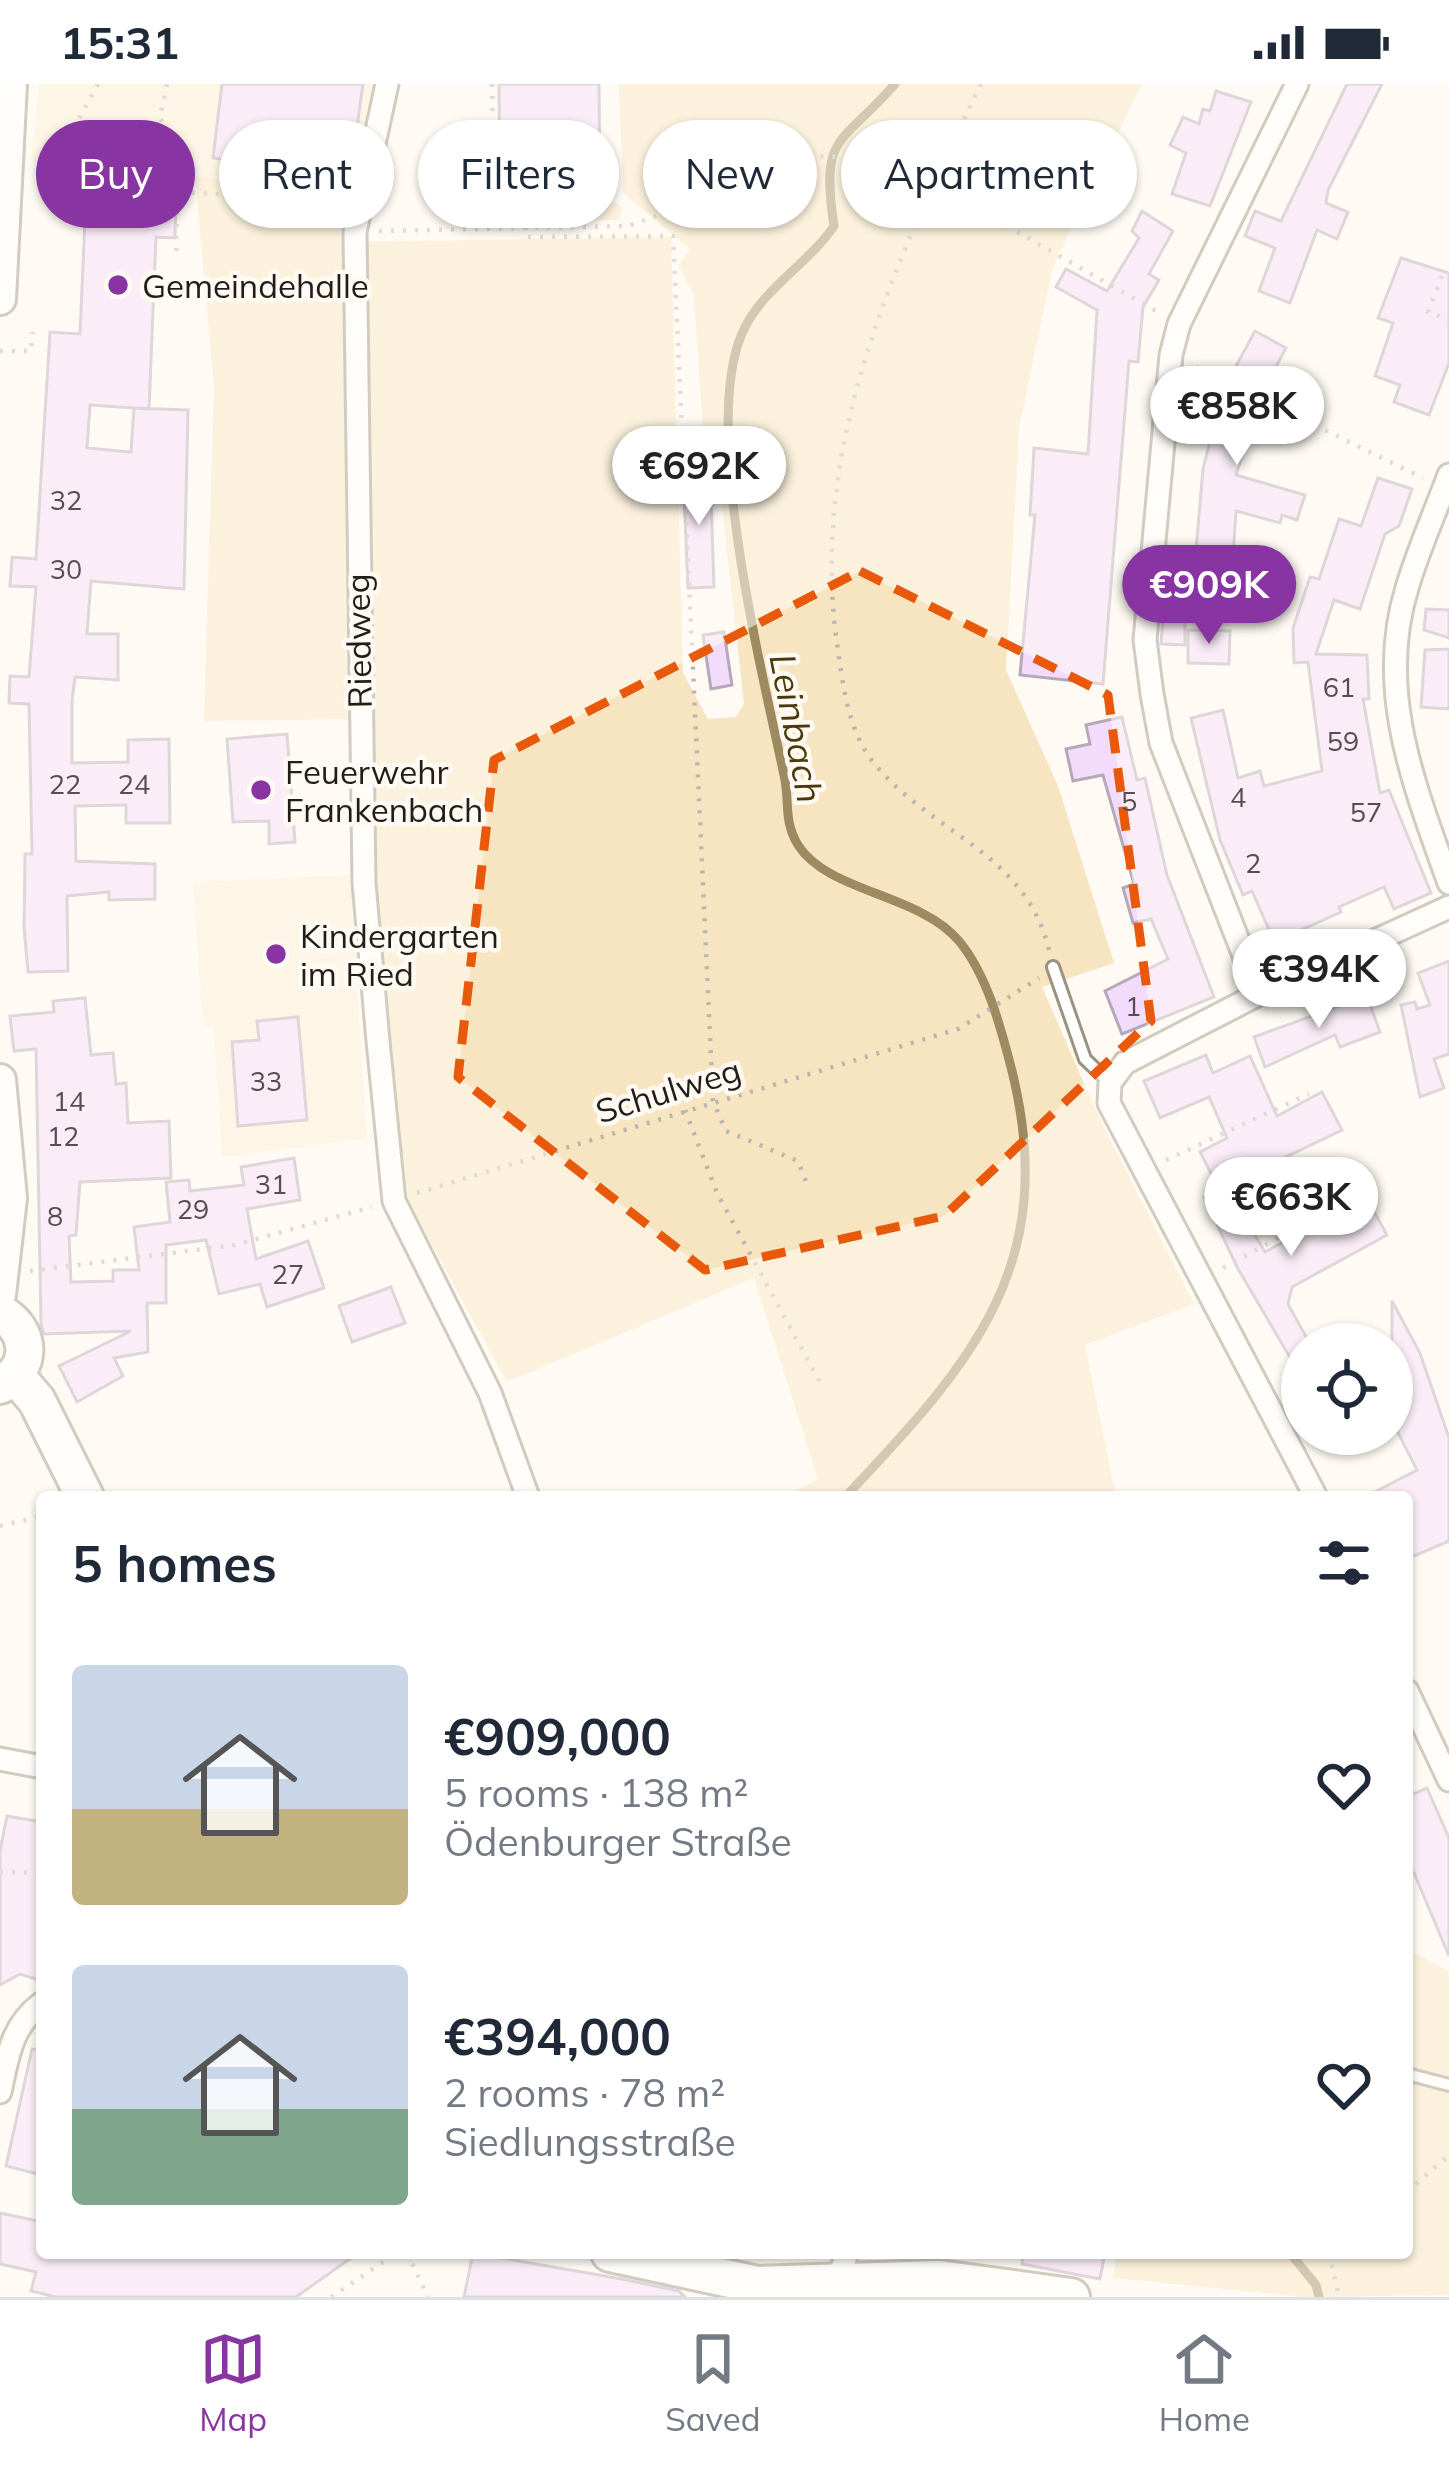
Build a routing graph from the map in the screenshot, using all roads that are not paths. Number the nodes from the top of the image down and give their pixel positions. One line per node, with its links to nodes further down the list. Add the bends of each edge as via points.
1 (11, 84): 4 (main road)
2 (387, 84): 16 (street, Riedweg, via 356,232 364,883 394,1201 490,1393)
3 (1297, 84): 9 (street, via 1179,324 1145,640 1161,743)
4 (0, 299)
5 (1446, 482): 6 (street, via 1405,592 1393,683 1404,756)
6 (1449, 883)
7 (1449, 907): 9 (street)
8 (1053, 967): 10 (lane, via 1084,1059)
9 (1259, 994): 10 (street, via 1125,1063)
10 (1110, 1083): 17 (street, via 1109,1103)
11 (0, 1084): 12 (main road, via 11,1198)
12 (3, 1283)
13 (0, 1312): 14 (main road, via 16,1322 26,1355)
14 (8, 1380): 15 (main road, via 37,1401)
15 (83, 1491)
16 (526, 1491)
17 (1313, 1491)
18 (1413, 1704): 21 (street)
19 (0, 1759): 20 (street)
20 (36, 1767)
21 (1449, 1780)
22 (36, 2007): 25 (street, via 11,2042)
23 (1413, 2076): 24 (lane)
24 (1449, 2085)
25 (0, 2092)
26 (633, 2259): 28 (main road)
27 (842, 2268): 28 (main road); 29 (main road)
28 (756, 2291)
29 (1071, 2297)

